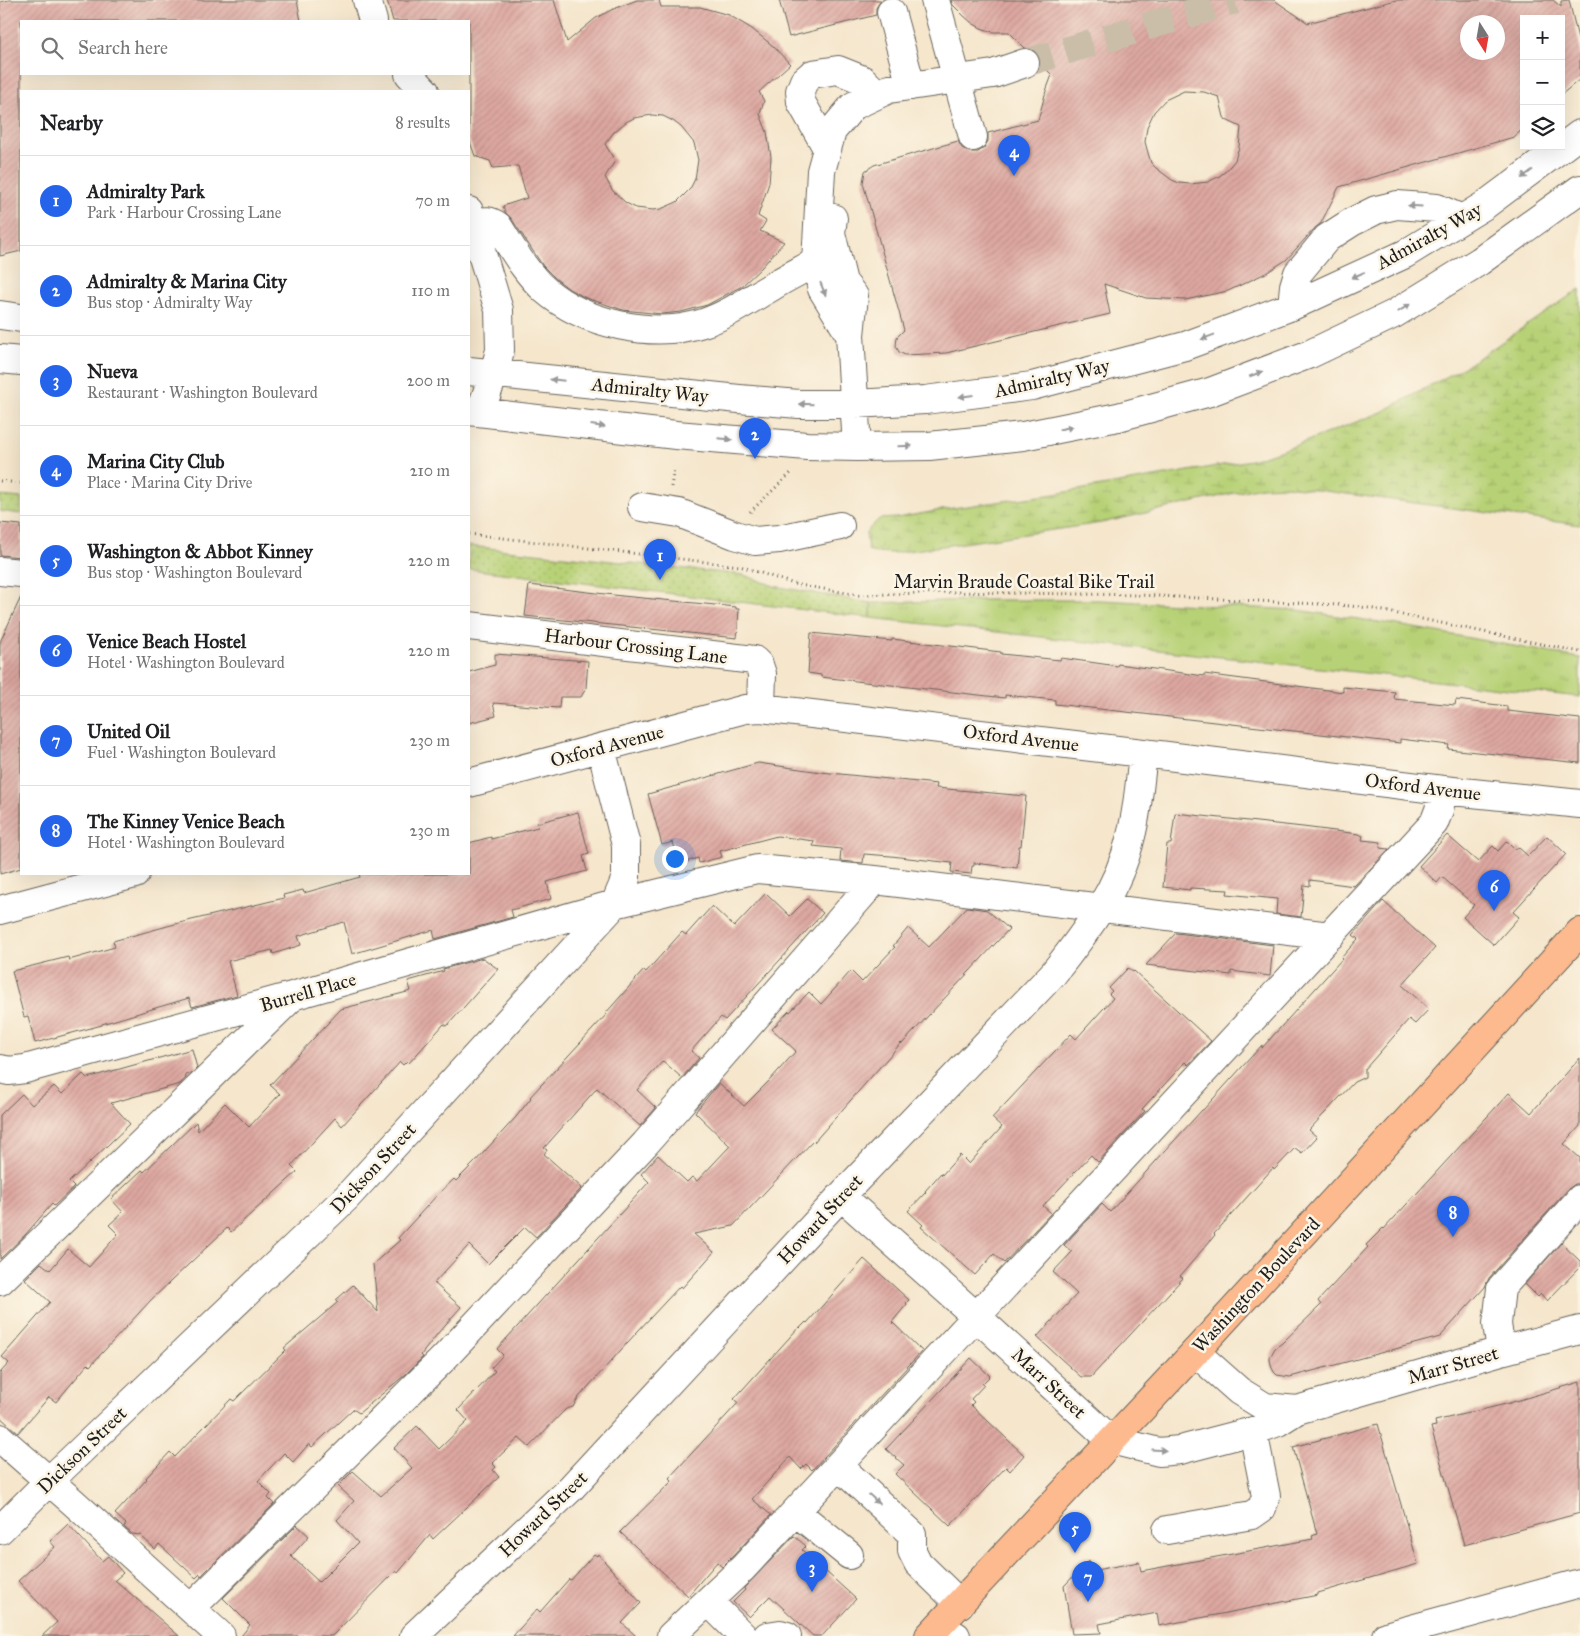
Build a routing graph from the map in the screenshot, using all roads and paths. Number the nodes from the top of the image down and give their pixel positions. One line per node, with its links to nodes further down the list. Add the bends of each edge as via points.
1 (367, 0): 4 (street)
2 (935, 0): 7 (street)
3 (891, 12): 8 (street)
4 (373, 20)
5 (1025, 63): 7 (street, via 993,74)
6 (410, 75): 9 (street)
7 (958, 79): 8 (street); 12 (street)
8 (911, 86): 10 (street)
9 (424, 90)
10 (877, 94): 13 (street, via 853,106 832,131); 13 (street, via 863,80 838,70 812,74 804,81 800,91 801,102)
11 (1580, 134): 16 (street, Admiralty Way, one-way to 16, via 1486,205)
12 (973, 137)
13 (824, 160): 17 (street); 21 (street, via 834,213 830,233 843,282 854,296)
14 (1580, 188): 27 (street, one-way to 14, via 929,446 1023,436 1118,417 1210,392 1310,354 1394,314 1480,261)
15 (471, 217): 17 (street, via 491,221 498,226 531,276 546,291 583,314 620,325 677,329 702,323 729,312); 24 (street, via 499,310 500,350)
16 (1462, 219): 18 (street, Admiralty Way, one-way to 18, via 1405,254); 18 (street, one-way to 18, via 1437,208 1397,205 1368,214 1326,238 1311,256 1298,274)
17 (816, 262): 21 (street, one-way to 21, via 822,289)
18 (1292, 306): 25 (street, Admiralty Way, one-way to 25, via 1185,346 1032,386 925,400)
19 (0, 315): 20 (street)
20 (20, 318)
21 (850, 335): 25 (street)
22 (0, 359): 23 (street)
23 (20, 361)
24 (481, 372): 25 (street, Admiralty Way, one-way to 24, via 748,400); 26 (street)
25 (855, 404): 27 (street)
26 (474, 412): 27 (street, one-way to 27, via 676,435)
27 (857, 448)
28 (0, 481): 29 (path)
29 (20, 483)
30 (642, 507): 31 (street, via 679,513 756,540 778,539)
31 (840, 526)
32 (470, 534): 36 (path, Marvin Braude Coastal Bike Trail, via 740,566 794,584 859,595 954,592 1138,594 1370,608)
33 (0, 571): 34 (street)
34 (20, 573)
35 (470, 626): 37 (street, Harbour Crossing Lane, via 754,660 760,665 762,674)
36 (1580, 652)
37 (761, 708): 38 (street, Oxford Avenue, via 745,709); 39 (street, Oxford Avenue)
38 (601, 748): 40 (street, Oxford Avenue); 45 (street, Dickson Street, via 626,845 626,878)
39 (1143, 753): 41 (street, Oxford Avenue); 46 (street, Howard Street, via 1131,836 1117,878)
40 (470, 783)
41 (1443, 790): 42 (street, Oxford Avenue); 49 (street, via 1434,823)
42 (1580, 804)
43 (131, 875): 47 (street)
44 (875, 880): 45 (street, Burrell Place, via 757,869); 46 (street, Burrell Place); 72 (street, via 645,1144 443,1360)
45 (615, 904): 50 (street, Burrell Place); 64 (street, Dickson Street, via 347,1197)
46 (1101, 908): 49 (street, Burrell Place); 52 (street, Howard Street, via 1052,974)
47 (0, 910)
48 (1580, 932): 58 (main road, Washington Boulevard)
49 (1330, 936): 55 (street)
50 (292, 996): 51 (street, Burrell Place, via 25,1069 9,1071); 54 (street)
51 (0, 1068)
52 (841, 1196): 55 (street, Marr Street); 75 (street, Howard Street, via 570,1489)
53 (1580, 1199): 57 (street, via 1501,1288 1497,1324)
54 (0, 1281)
55 (977, 1317): 62 (street, Marr Street); 63 (street)
56 (1580, 1330): 57 (street, Marr Street)
57 (1501, 1351): 59 (street, Marr Street)
58 (1195, 1352): 59 (street, Marr Street, via 1240,1390 1265,1406); 62 (main road, Washington Boulevard)
59 (1297, 1410): 60 (street, Marr Street, via 1278,1422)
60 (1253, 1431): 62 (street, Marr Street, one-way to 60, via 1159,1452 1180,1450); 67 (street, via 1266,1496 1262,1508 1252,1515)
61 (0, 1438): 64 (street)
62 (1111, 1440): 71 (main road, Washington Boulevard)
63 (838, 1466): 65 (street); 71 (street, one-way to 71, via 912,1534 912,1551 918,1563)
64 (49, 1481): 66 (street, Dickson Street); 72 (street)
65 (796, 1512): 68 (street); 70 (street)
66 (0, 1530)
67 (1167, 1530)
68 (849, 1555)
69 (1580, 1583): 80 (street)
70 (708, 1601): 76 (street); 77 (street)
71 (960, 1604): 73 (main road, Washington Boulevard)
72 (191, 1608): 74 (street)
73 (941, 1633)
74 (221, 1636)
75 (414, 1636)
76 (671, 1636)
77 (743, 1636)
78 (767, 1636): 79 (street)
79 (787, 1636)
80 (1386, 1636)

